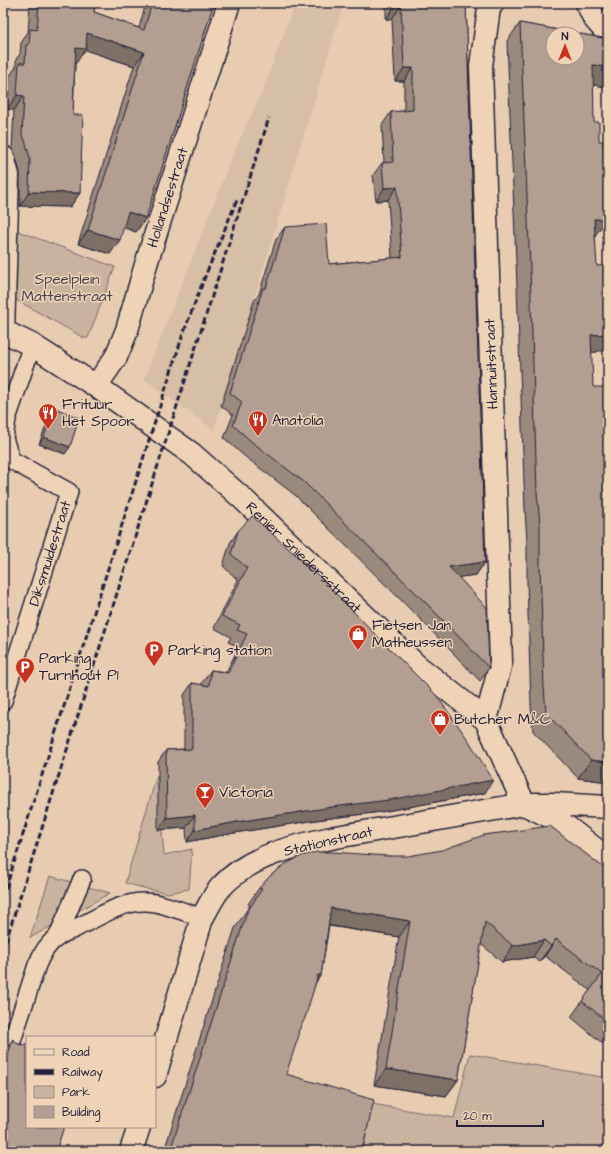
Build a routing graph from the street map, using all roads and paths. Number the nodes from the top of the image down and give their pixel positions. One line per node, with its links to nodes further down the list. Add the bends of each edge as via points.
1 (229, 3): 8 (street, Hollandsestraat, via 127,330 116,358)
2 (587, 3): 4 (street, via 594,18)
3 (490, 5): 10 (street, Hannuitstraat, via 481,66 501,662)
4 (608, 34)
5 (3, 157): 6 (street, via 8,176)
6 (3, 331): 7 (street, Renier Sniedersstraat)
7 (32, 346): 8 (street, Renier Sniedersstraat); 9 (lane, Diksmuidestraat, via 7,419 4,438 6,447 11,460 69,492)
8 (96, 386): 10 (street, Renier Sniedersstraat, via 192,454 243,499 416,665)
9 (3, 701)
10 (486, 720): 11 (street, Renier Sniedersstraat)
11 (524, 804): 12 (street, Stationstraat); 13 (street, via 567,827); 15 (street, Stationstraat, via 336,837 274,854 242,869 213,898)
12 (608, 807)
13 (608, 859)
14 (82, 879): 16 (lane)
15 (202, 918): 16 (lane, via 158,904 140,902 121,906); 18 (street, Stationstraat)
16 (57, 938): 17 (lane, via 39,960)
17 (7, 1056)
18 (156, 1073)
19 (139, 1128): 20 (street)
20 (132, 1151)

